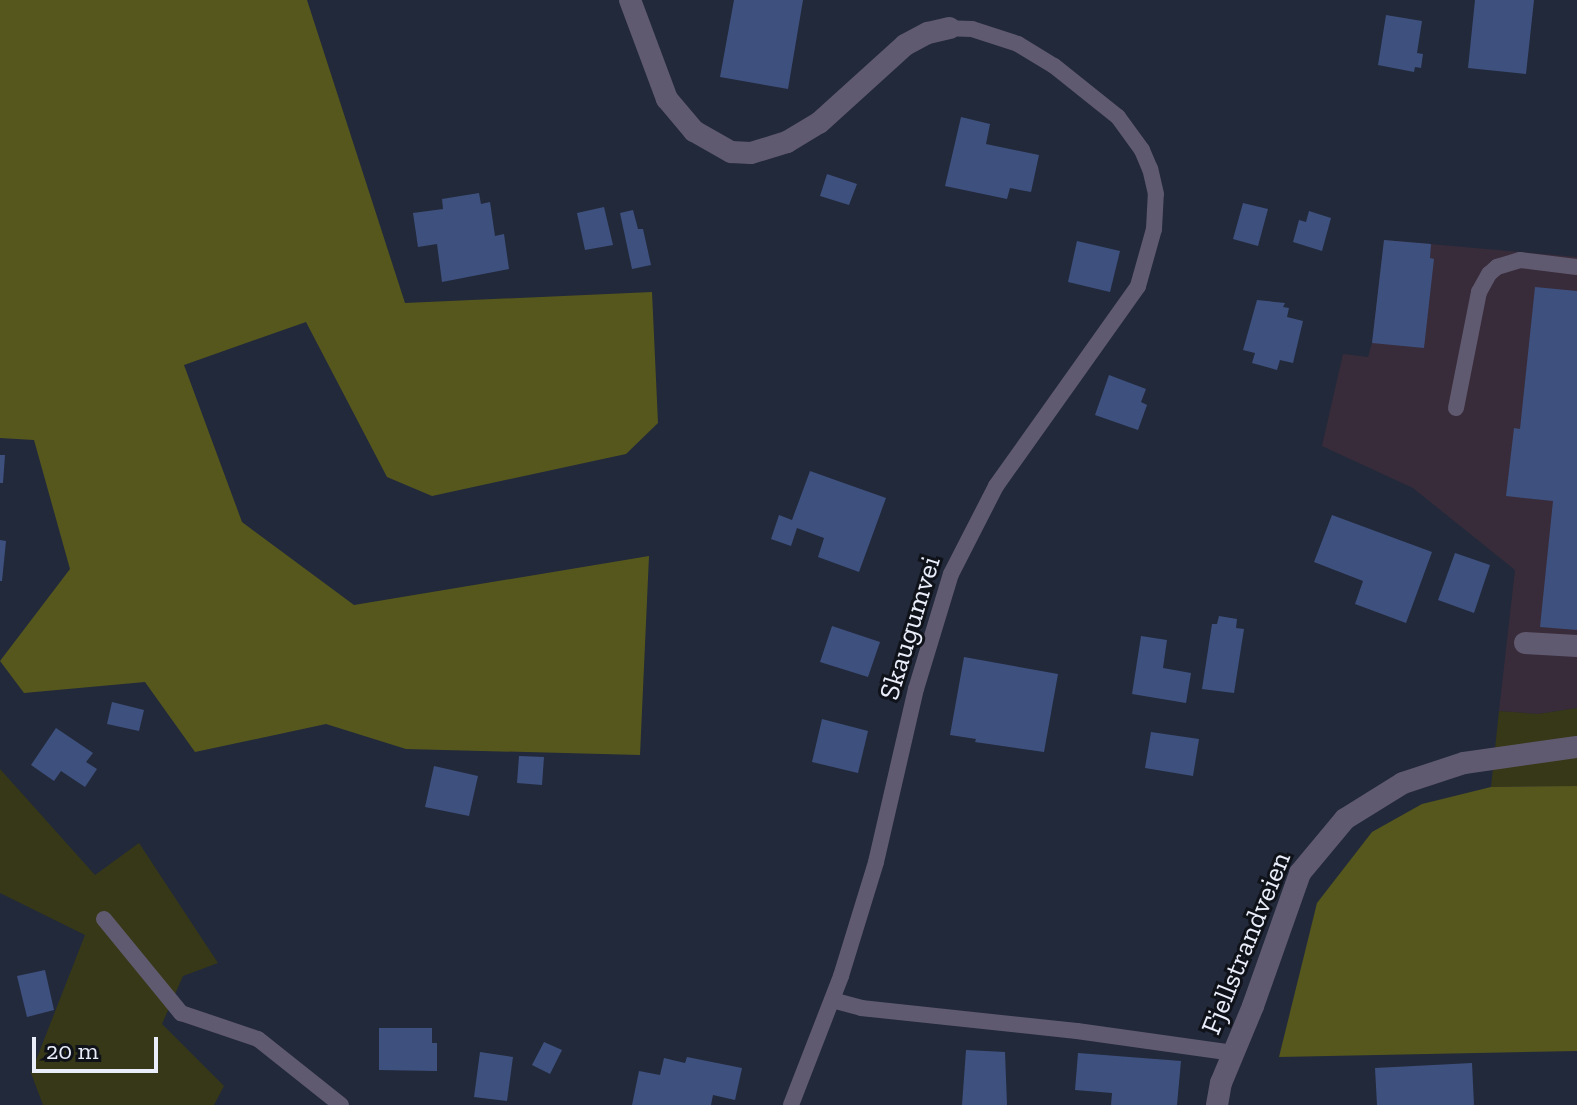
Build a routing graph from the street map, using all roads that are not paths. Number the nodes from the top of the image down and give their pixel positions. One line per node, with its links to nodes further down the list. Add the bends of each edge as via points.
1 (630, 0): 2 (street, via 667,99 694,131 731,152 751,153 787,142 819,123 905,45)
2 (949, 28): 9 (lane, Skaugumvei, via 972,29 1018,44 1118,117 1150,169 1156,194 1154,229 1138,286 1003,477 951,574 916,689 876,862)
3 (1577, 267): 4 (lane, via 1520,260 1489,274 1479,292)
4 (1456, 408)
5 (1525, 643): 6 (street)
6 (1577, 646)
7 (1577, 747): 10 (street, Fjellstrandveien, via 1464,763 1403,783 1345,819 1300,873)
8 (104, 919): 11 (lane, via 181,1013 258,1039)
9 (832, 1000): 10 (lane, via 861,1008); 12 (lane, Skaugumvei)
10 (1233, 1053): 13 (street, Fjellstrandveien)
11 (341, 1105)
12 (791, 1105)
13 (1217, 1105)

